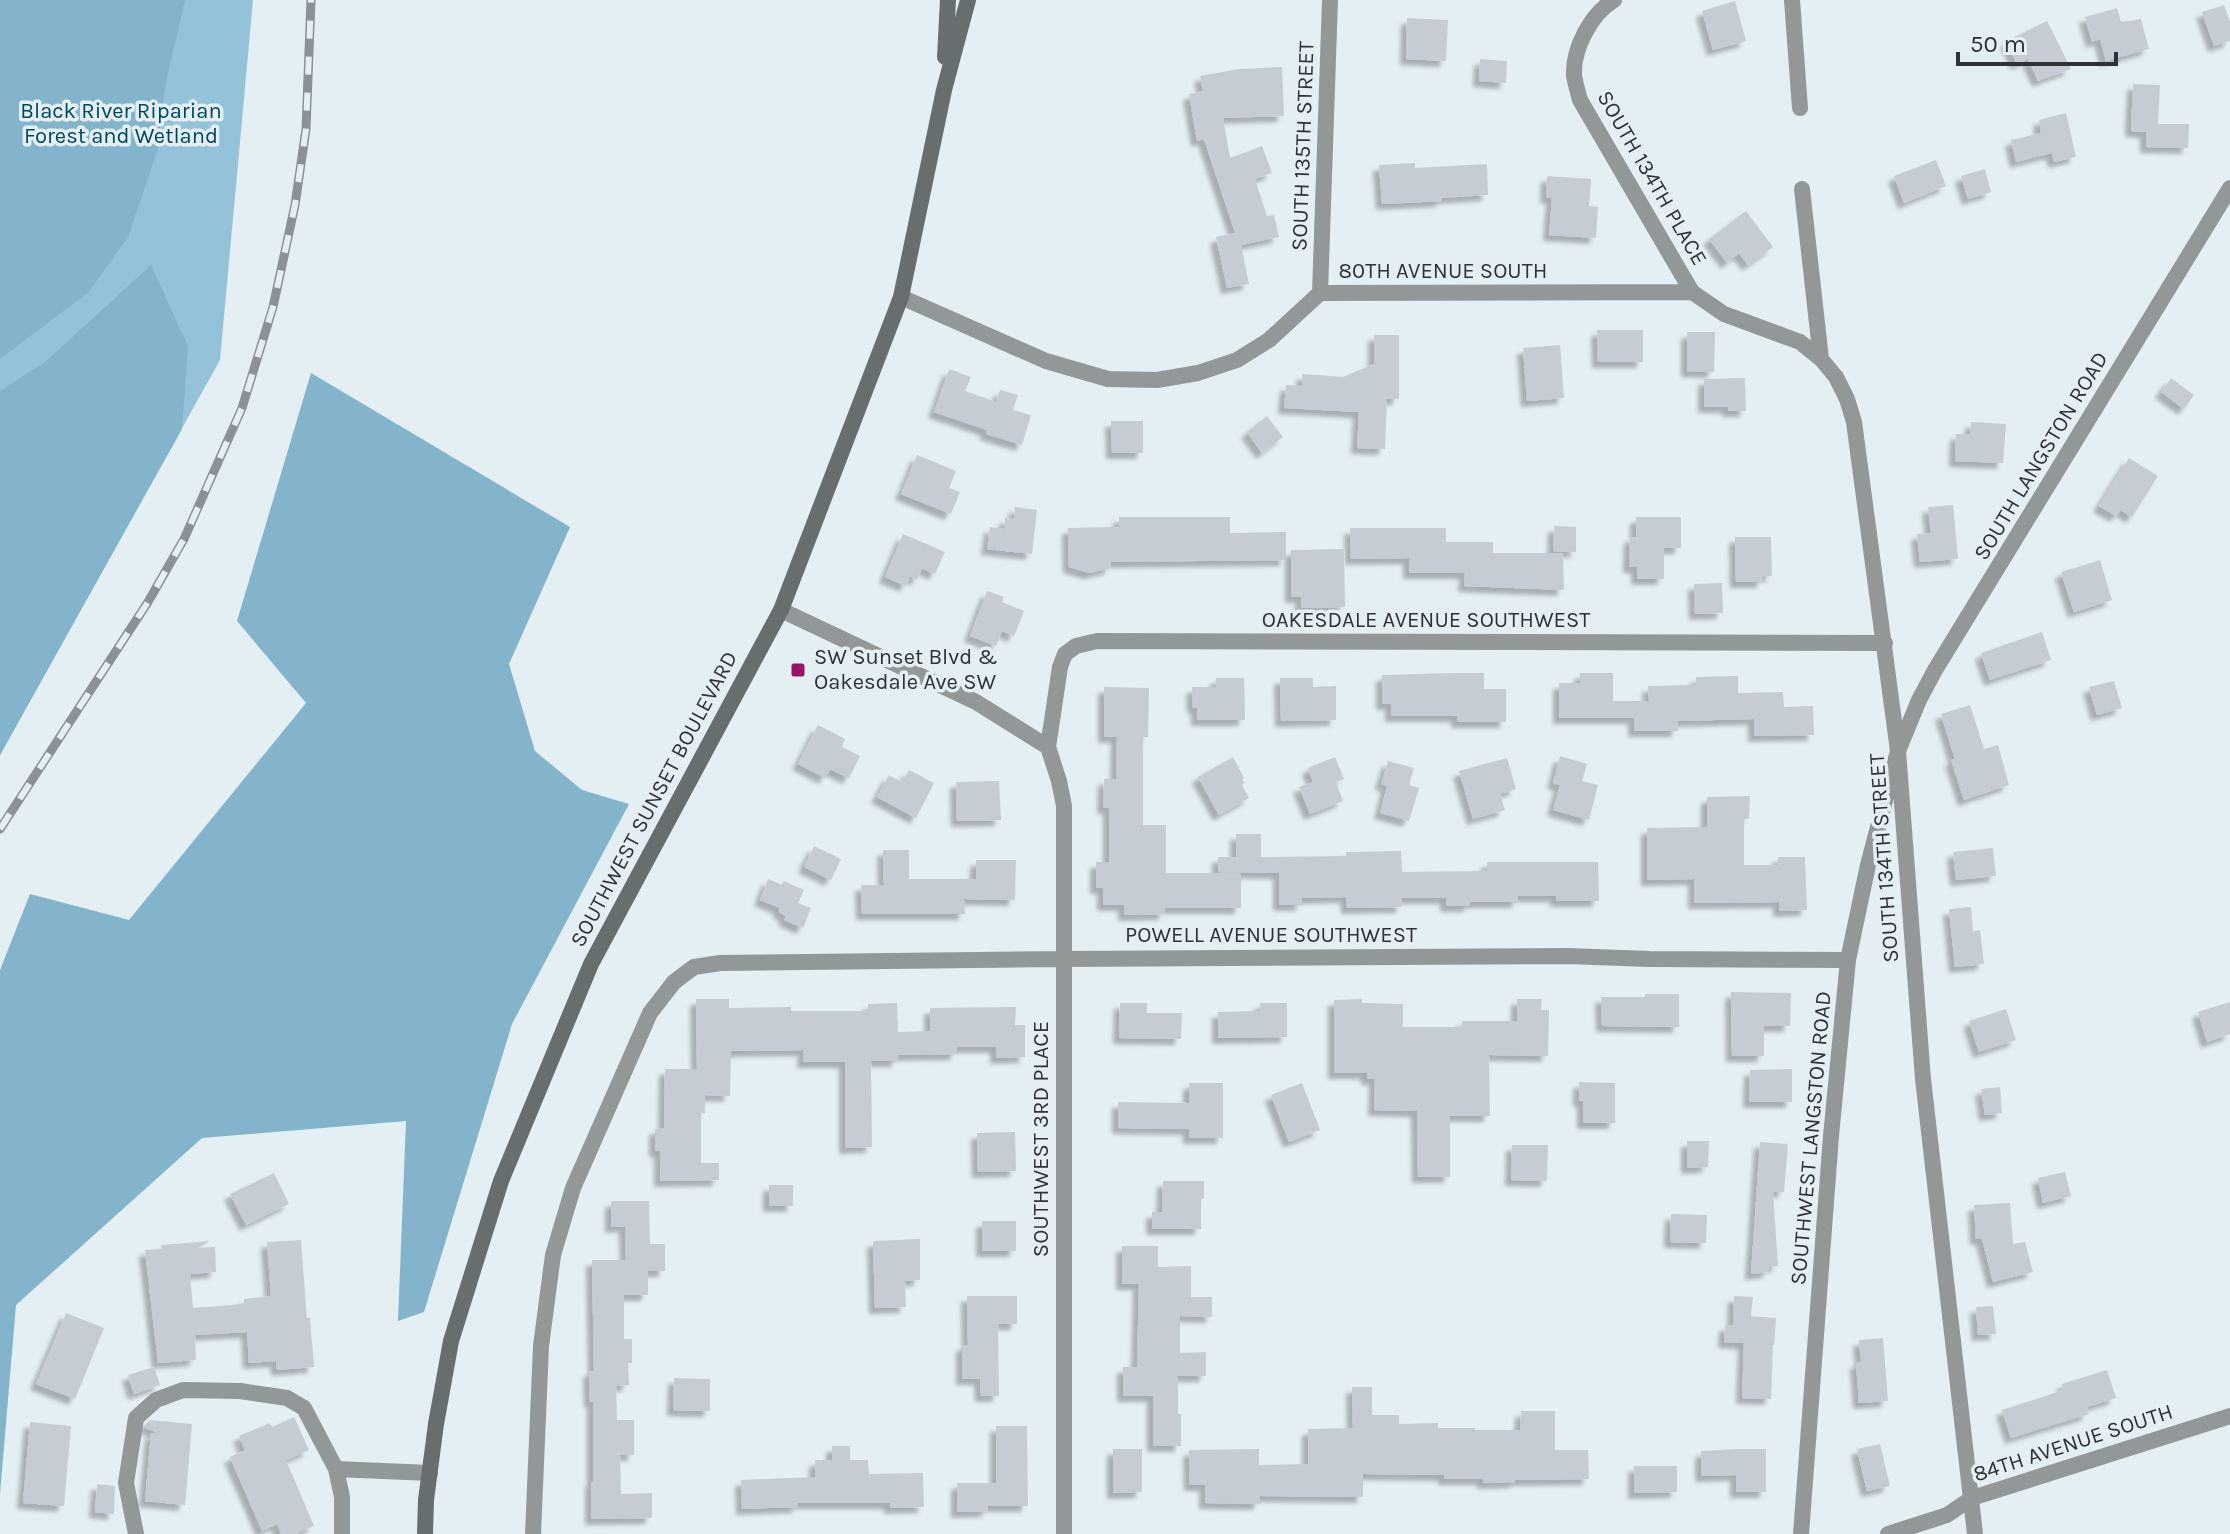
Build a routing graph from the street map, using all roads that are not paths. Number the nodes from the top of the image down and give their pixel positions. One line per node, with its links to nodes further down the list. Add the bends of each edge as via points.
1 (948, 0): 6 (main road, SOUTHWEST SUNSET BOULEVARD)
2 (968, 0): 6 (main road, SOUTHWEST SUNSET BOULEVARD)
3 (1330, 0): 11 (street, SOUTH 135TH STREET)
4 (1614, 0): 10 (street, SOUTH 134TH PLACE, via 1603,7 1576,52 1580,100)
5 (1792, 0): 7 (street)
6 (944, 90): 12 (main road, SOUTHWEST SUNSET BOULEVARD)
7 (1800, 108)
8 (2230, 188): 17 (street, SOUTH LANGSTON ROAD, via 1935,670)
9 (1802, 189): 13 (street, SOUTH 134TH STREET)
10 (1692, 292): 11 (street, 80TH AVENUE SOUTH); 13 (street, SOUTH 134TH PLACE, via 1724,314 1800,342)
11 (1320, 293): 12 (street, 80TH AVENUE SOUTH, via 1269,340 1237,360 1157,380 1108,379 1046,361)
12 (901, 297): 14 (main road, SOUTHWEST SUNSET BOULEVARD)
13 (1821, 359): 15 (street, SOUTH 134TH STREET, via 1836,377 1854,422)
14 (781, 610): 16 (street, via 976,702); 22 (main road, SOUTHWEST SUNSET BOULEVARD, via 591,964 501,1181 451,1341)
15 (1885, 643): 16 (street, OAKESDALE AVENUE SOUTHWEST, via 1097,641 1065,654); 17 (street, SOUTH 134TH STREET)
16 (1048, 747): 18 (street, SOUTHWEST 3RD PLACE, via 1064,806)
17 (1898, 751): 19 (street, SOUTHWEST LANGSTON ROAD); 23 (street, SOUTH 134TH STREET, via 1923,1079)
18 (1063, 959): 19 (street, POWELL AVENUE SOUTHWEST); 27 (street, POWELL AVENUE SOUTHWEST, via 720,963 694,967 674,982 650,1013 573,1188 553,1255 541,1346); 28 (street, SOUTHWEST 3RD PLACE)
19 (1848, 960): 29 (street, SOUTHWEST LANGSTON ROAD)
20 (2230, 1416): 23 (street, 84TH AVENUE SOUTH)
21 (336, 1469): 22 (street); 24 (street, via 304,1408 287,1398 183,1390 156,1400 136,1418 126,1483); 25 (street)
22 (430, 1473): 26 (main road, SOUTHWEST SUNSET BOULEVARD)
23 (1972, 1498): 30 (street, 84TH AVENUE SOUTH, via 1947,1515); 31 (street, SOUTH 134TH STREET)
24 (136, 1534)
25 (342, 1534)
26 (425, 1534)
27 (533, 1534)
28 (1064, 1534)
29 (1801, 1534)
30 (1888, 1534)
31 (1975, 1534)

